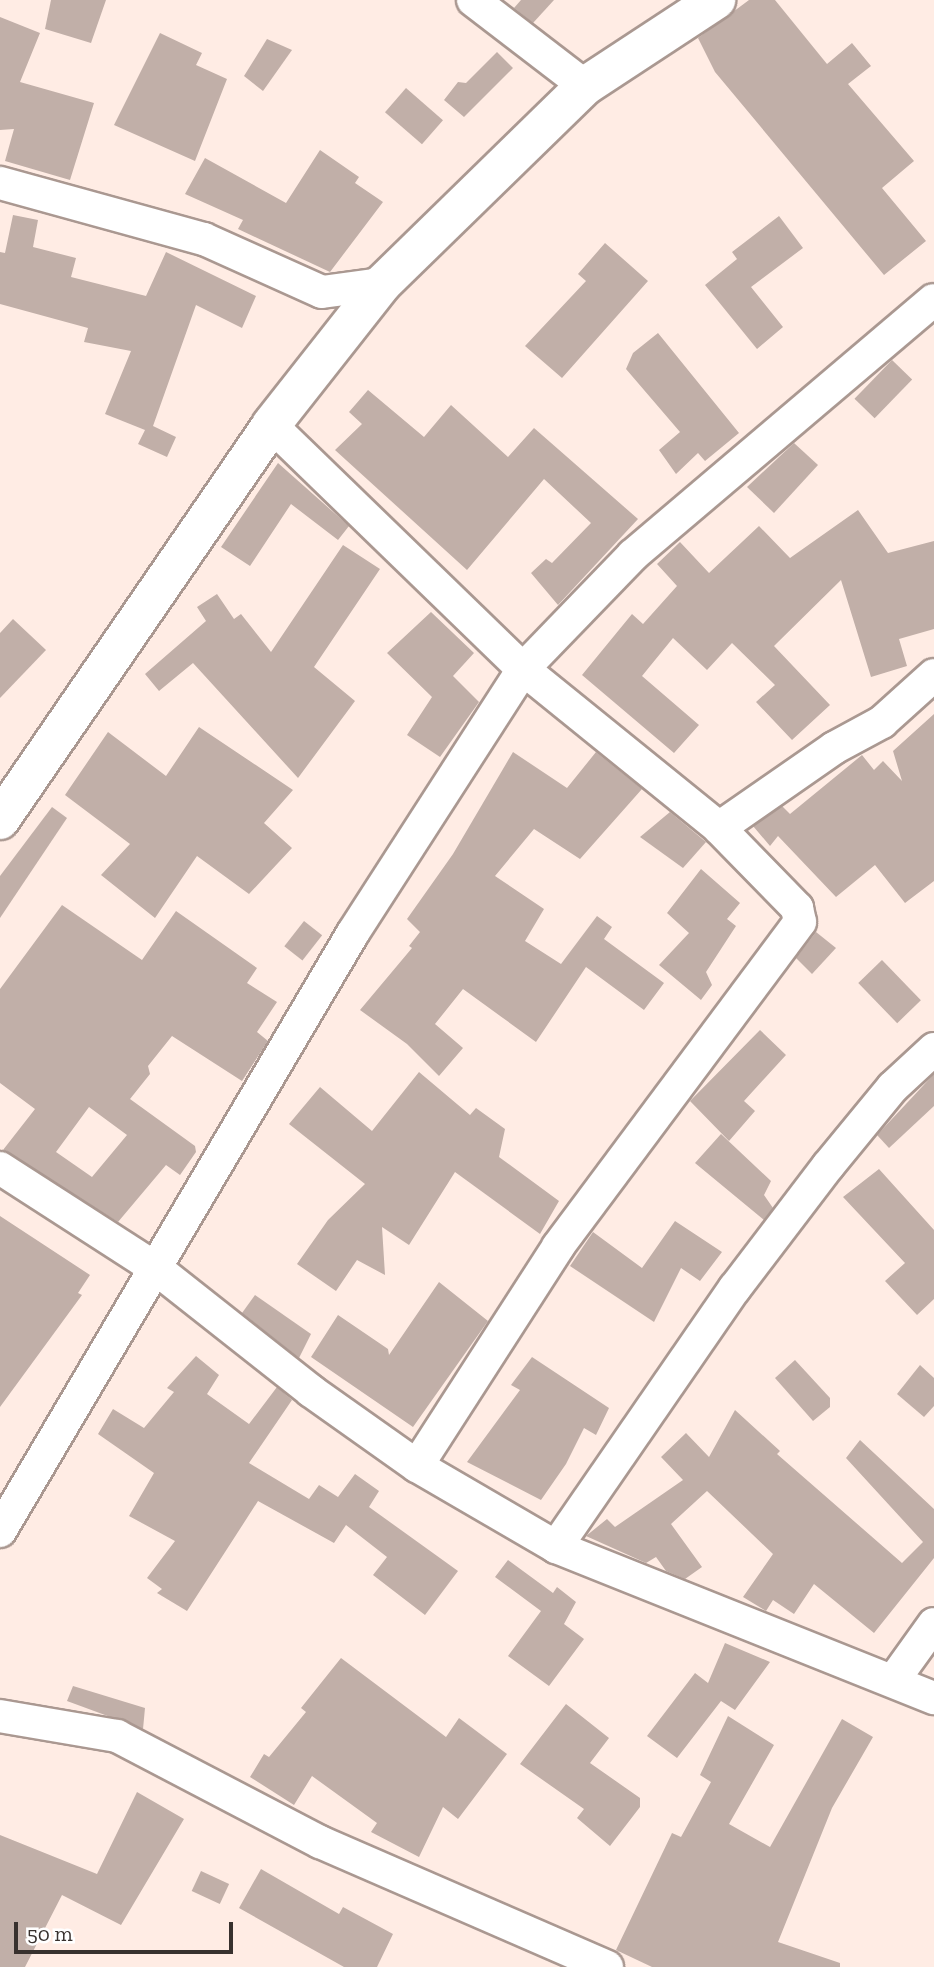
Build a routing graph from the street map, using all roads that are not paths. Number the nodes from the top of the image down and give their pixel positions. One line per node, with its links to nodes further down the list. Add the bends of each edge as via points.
1 (473, 0): 3 (street)
2 (716, 0): 3 (street)
3 (584, 86): 5 (street)
4 (0, 183): 5 (street, via 204,239 322,292)
5 (382, 284): 7 (street)
6 (934, 300): 8 (street, via 633,555)
7 (271, 425): 8 (street); 10 (street)
8 (523, 669): 11 (street); 14 (street, via 353,933)
9 (934, 675): 11 (street, via 882,722 834,748)
10 (1, 815)
11 (719, 828): 15 (street, via 797,908 800,922 558,1247)
12 (934, 1049): 17 (street, via 892,1087 819,1177 735,1289)
13 (0, 1168): 14 (street)
14 (158, 1270): 15 (street, via 311,1391); 16 (street)
15 (417, 1466): 17 (street)
16 (0, 1531)
17 (556, 1547): 19 (street, via 745,1626)
18 (934, 1624): 19 (street)
19 (893, 1681): 20 (street)
20 (934, 1698)
21 (0, 1716): 22 (street, via 117,1737 320,1842)
22 (607, 1967)

